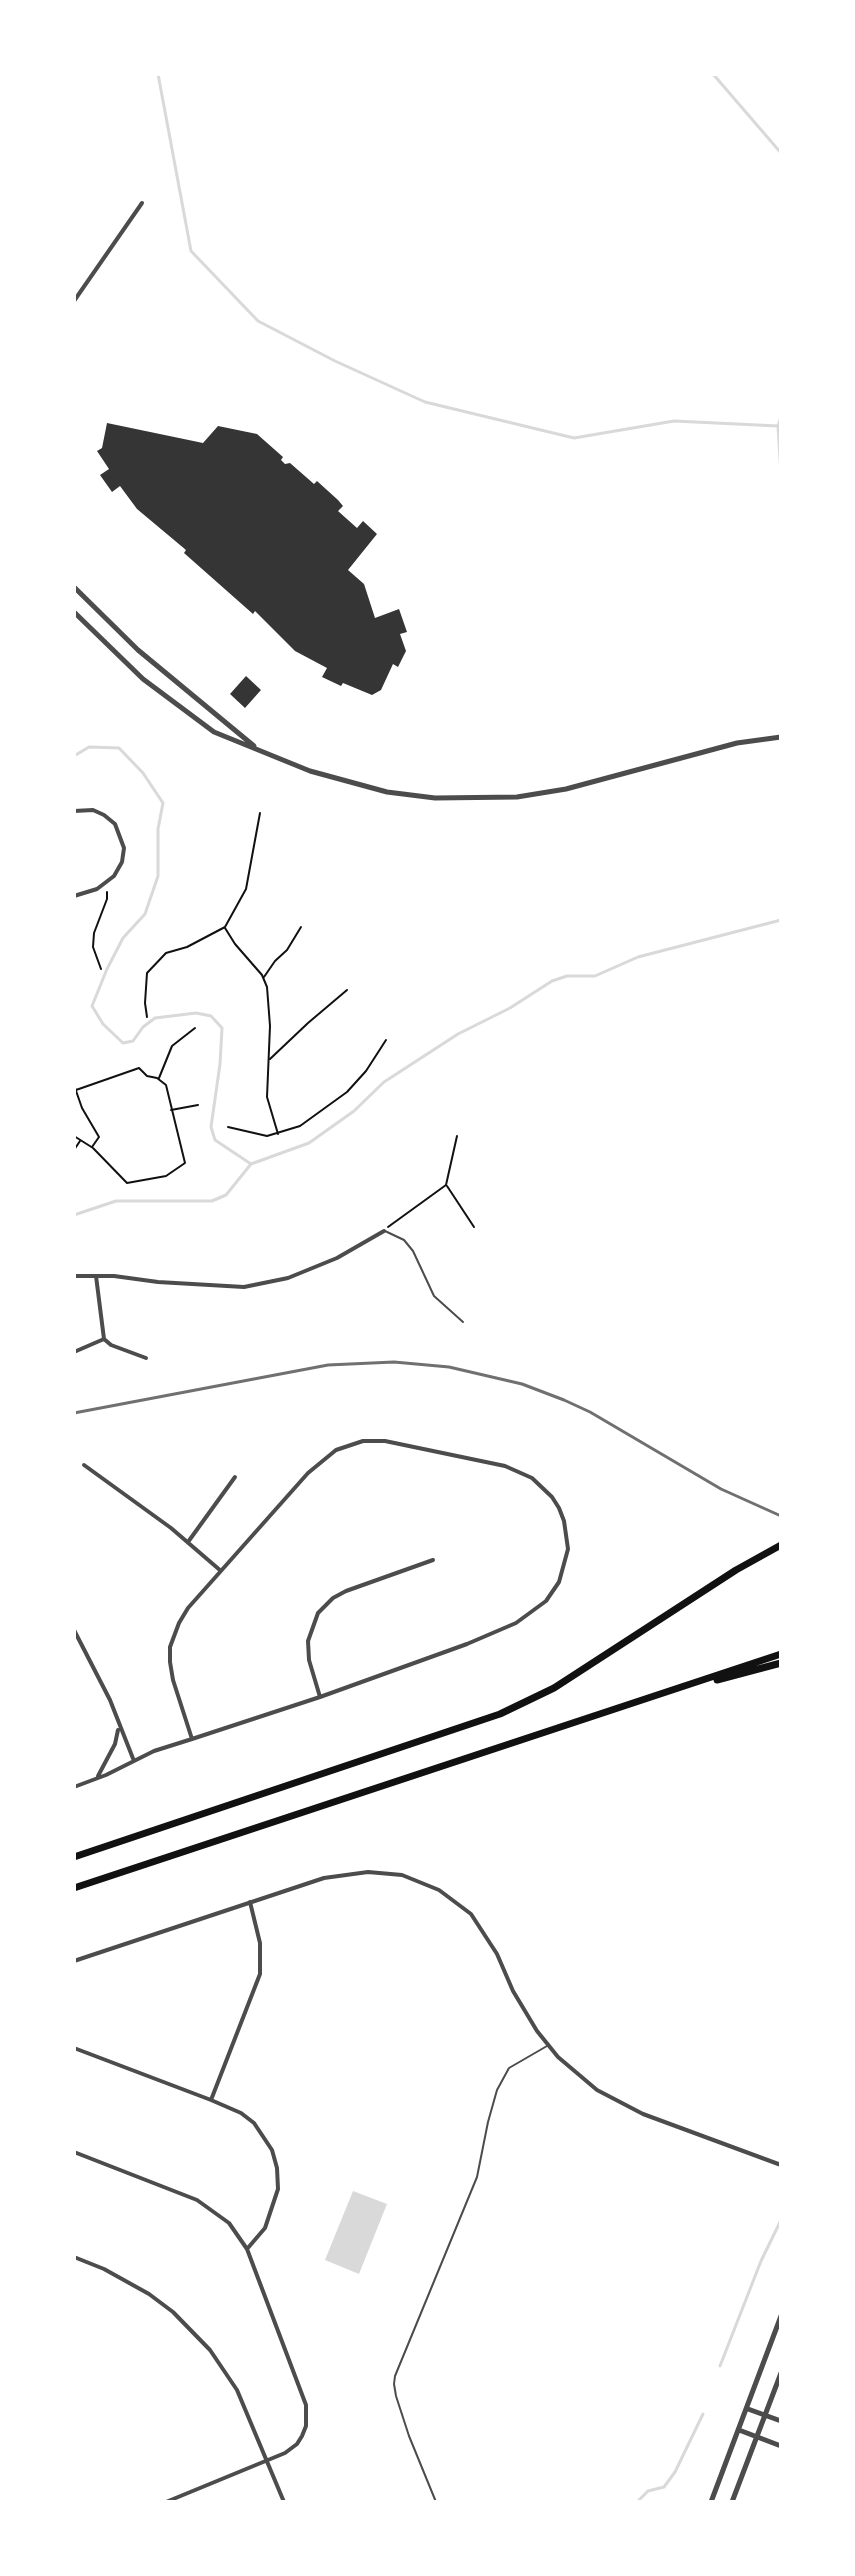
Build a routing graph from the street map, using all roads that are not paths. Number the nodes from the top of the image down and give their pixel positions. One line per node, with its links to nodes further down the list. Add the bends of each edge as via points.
1 (142, 203): 2 (street)
2 (74, 301)
3 (74, 587): 6 (street, via 138,650)
4 (74, 612): 6 (street, via 187,713 214,732)
5 (781, 737): 6 (street, via 737,743 566,789 473,799 350,784)
6 (258, 750)
7 (74, 811): 8 (street, via 104,815 119,832 124,848 119,870 106,883)
8 (74, 896)
9 (384, 1231): 11 (street, via 288,1278 244,1287); 12 (lane, via 404,1240 434,1296)
10 (74, 1276): 11 (street)
11 (96, 1276): 13 (street)
12 (463, 1322)
13 (104, 1339): 14 (street); 15 (street)
14 (74, 1352)
15 (146, 1358)
16 (84, 1465): 18 (street)
17 (235, 1477): 18 (street)
18 (188, 1542): 21 (street)
19 (781, 1545): 32 (highway, via 554,1688 500,1714)
20 (433, 1560): 26 (street, via 346,1591 318,1613 308,1651)
21 (221, 1571): 26 (street, via 308,1473 350,1444 385,1441 505,1466 532,1478 552,1497 564,1521 566,1564 553,1592 536,1611 467,1644); 28 (street, via 188,1608 170,1647 173,1680)
22 (74, 1630): 27 (street)
23 (781, 1654): 25 (highway)
24 (781, 1663): 25 (highway)
25 (658, 1695): 33 (highway)
26 (320, 1697): 28 (street)
27 (118, 1727): 29 (street); 30 (street)
28 (192, 1739): 29 (street)
29 (134, 1761): 30 (street)
30 (97, 1778): 31 (street)
31 (74, 1787)
32 (74, 1857)
33 (74, 1888)
34 (250, 1902): 35 (street); 36 (street, via 324,1878 368,1872 402,1875 439,1890 483,1929 525,2013); 38 (street, via 260,1943 260,1974)
35 (74, 1961)
36 (548, 2046): 40 (street, via 577,2075 619,2103); 55 (lane, via 509,2068 497,2090 477,2177 395,2376 409,2436)
37 (74, 2048): 38 (street)
38 (211, 2100): 41 (street, via 254,2123 277,2168 278,2189 265,2228)
39 (74, 2152): 41 (street, via 197,2200 229,2223)
40 (781, 2165)
41 (247, 2249): 51 (street, via 308,2414 297,2444)
42 (74, 2257): 51 (street, via 126,2279 192,2330 237,2390)
43 (781, 2316): 45 (street)
44 (781, 2373): 46 (street)
45 (748, 2409): 46 (street); 48 (street)
46 (765, 2415): 47 (street); 49 (street)
47 (781, 2421)
48 (739, 2430): 49 (street); 56 (street)
49 (758, 2436): 50 (street); 57 (street)
50 (781, 2446)
51 (267, 2461): 52 (street); 54 (street)
52 (176, 2500): 53 (street)
53 (166, 2502)
54 (284, 2502)
55 (436, 2502)
56 (711, 2502)
57 (732, 2502)

